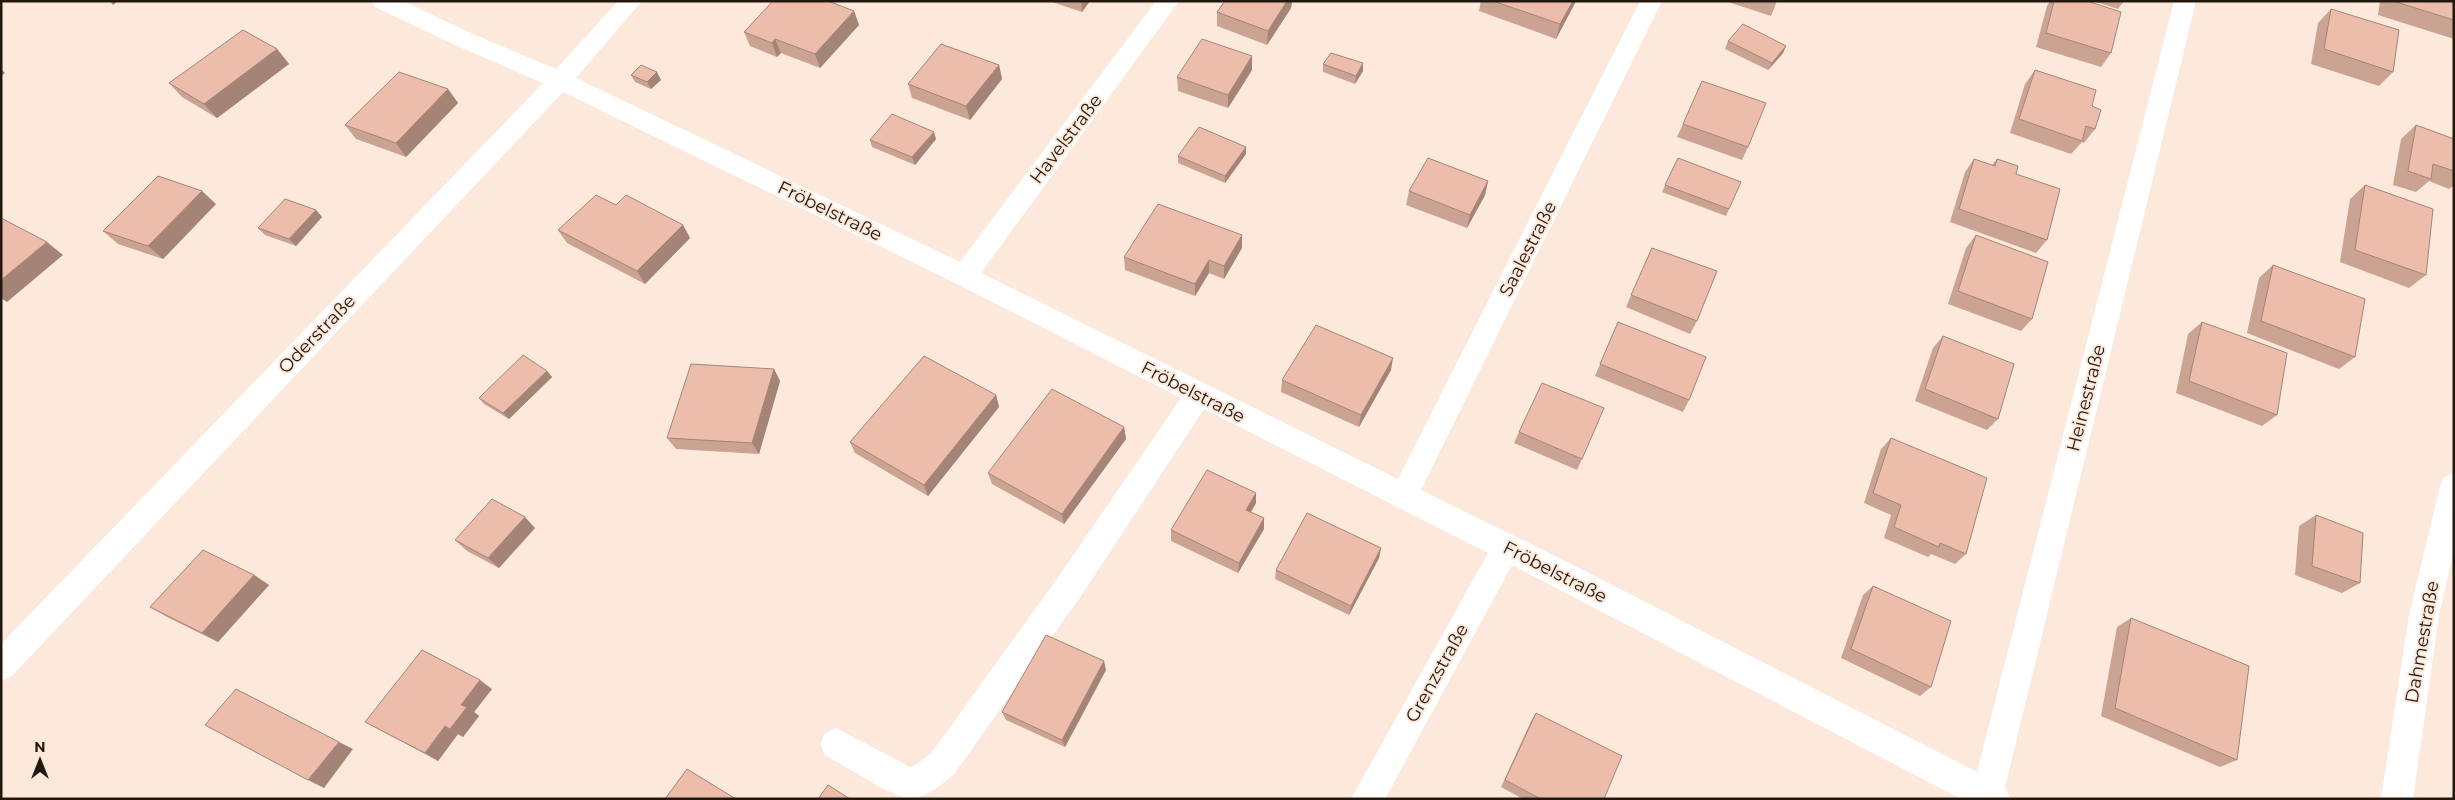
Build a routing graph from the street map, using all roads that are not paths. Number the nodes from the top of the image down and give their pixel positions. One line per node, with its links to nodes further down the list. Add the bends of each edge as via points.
1 (383, 1): 6 (street, Fröbelstraße)
2 (631, 1): 6 (street, Oderstraße)
3 (1168, 1): 7 (street, Havelstraße)
4 (1651, 1): 10 (street, Saalestraße)
5 (2185, 1): 14 (street, Heinestraße)
6 (560, 80): 7 (street, Fröbelstraße); 12 (street, Oderstraße)
7 (964, 276): 8 (street, Fröbelstraße)
8 (1198, 395): 10 (street, Fröbelstraße); 13 (street, via 1070,586 943,763 928,776 908,784)
9 (2454, 486): 16 (street, Dahmestraße, via 2424,615)
10 (1404, 496): 11 (street, Fröbelstraße)
11 (1506, 548): 14 (street, Fröbelstraße); 15 (street, Grenzstraße)
12 (1, 666)
13 (836, 744)
14 (1991, 797)
15 (1367, 799)
16 (2397, 799)

